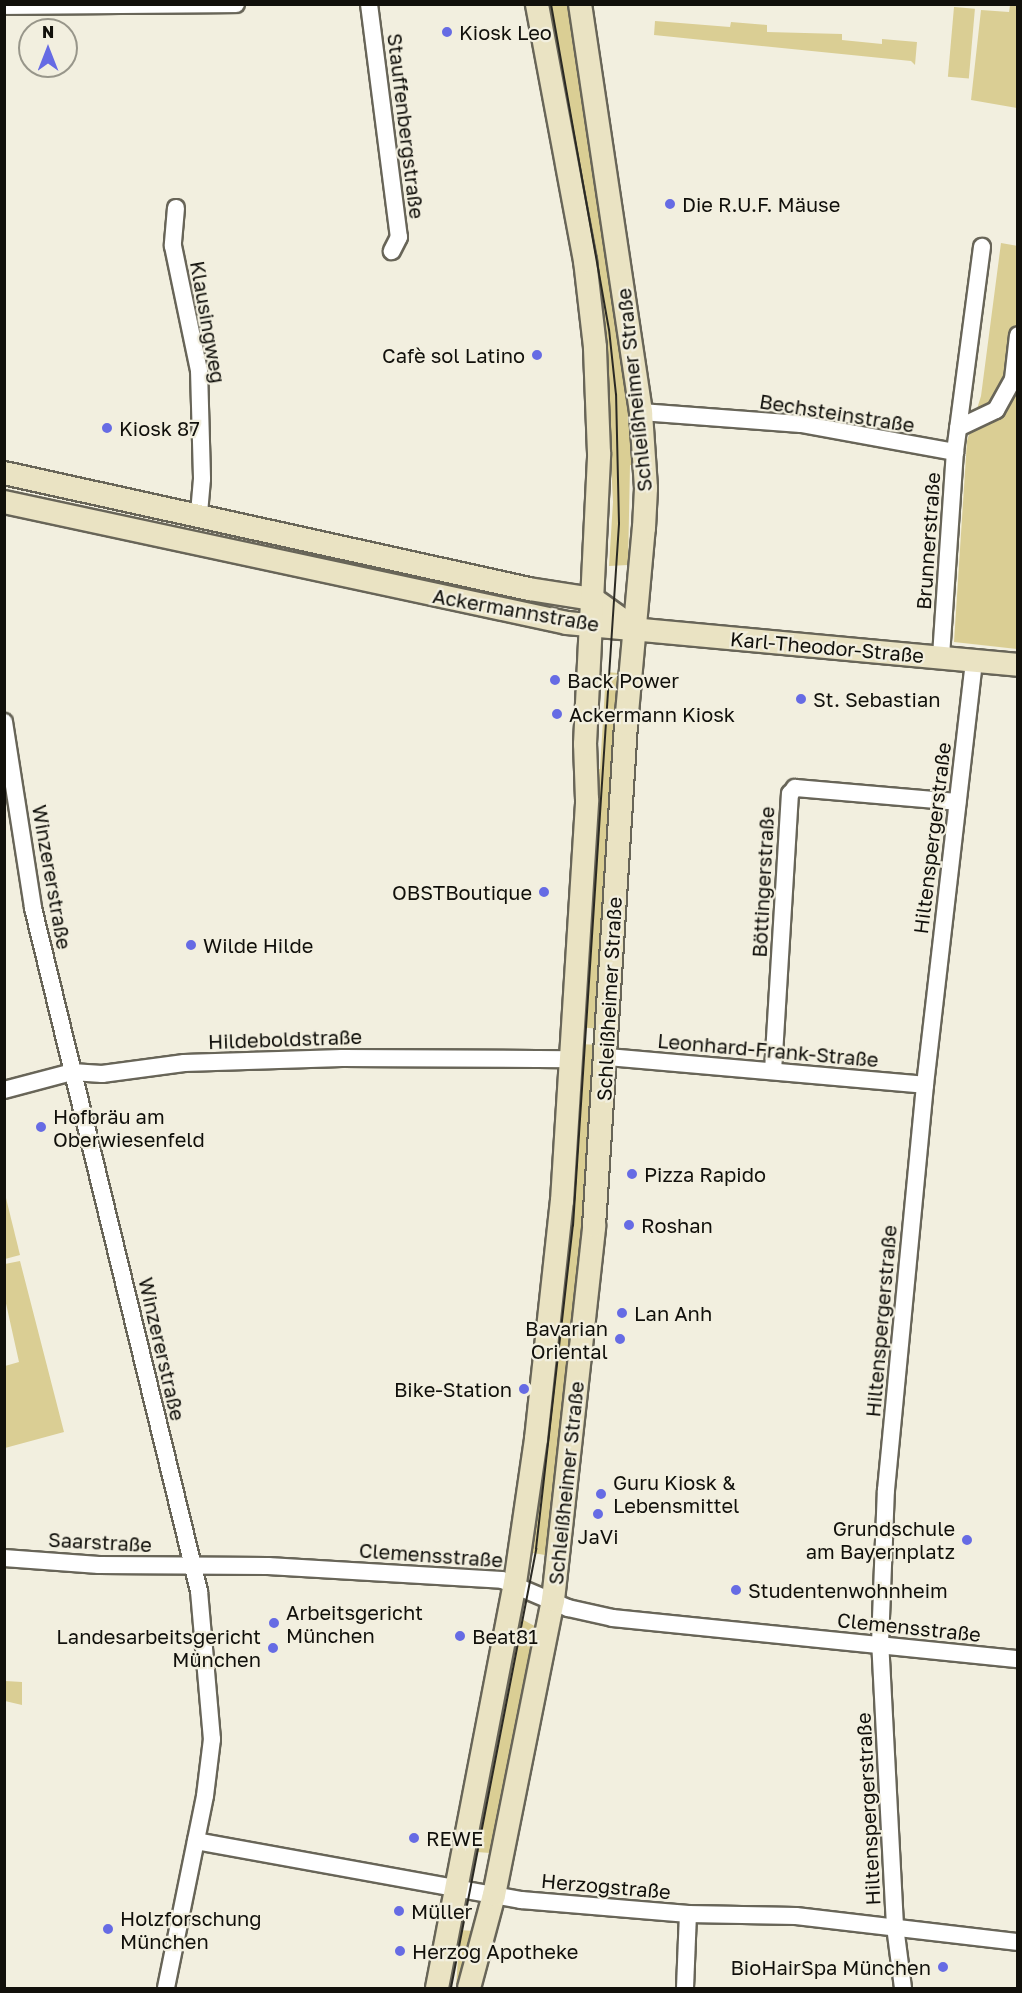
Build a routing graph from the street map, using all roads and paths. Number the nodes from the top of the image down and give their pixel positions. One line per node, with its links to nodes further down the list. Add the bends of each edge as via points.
1 (236, 4): 6 (street)
2 (369, 4): 10 (street, Stauffenbergstraße, via 399,237)
3 (525, 4): 7 (main road)
4 (537, 4): 7 (main road, Schleißheimer Straße)
5 (580, 4): 12 (main road, Schleißheimer Straße)
6 (4, 6)
7 (543, 35): 18 (main road, Schleißheimer Straße, via 585,261 596,347 599,453)
8 (176, 208): 17 (street, Klausingweg, via 173,246 199,370)
9 (982, 247): 13 (street, Brunnerstraße)
10 (392, 251)
11 (1017, 335): 13 (street, via 1013,379 996,410)
12 (641, 412): 14 (street, Bechsteinstraße, via 801,424); 20 (main road, Schleißheimer Straße, via 646,488)
13 (958, 428): 14 (street, Brunnerstraße)
14 (955, 452): 21 (street, Brunnerstraße)
15 (4, 473): 17 (main road, Ackermannstraße)
16 (4, 502): 19 (main road, Ackermannstraße)
17 (199, 516): 18 (main road, Ackermannstraße, via 529,589)
18 (593, 599): 19 (main road, Schleißheimer Straße); 20 (main road, Ackermannstraße)
19 (591, 626): 20 (main road, Ackermannstraße); 27 (main road, Schleißheimer Straße, via 586,812)
20 (635, 629): 21 (main road, Karl-Theodor-Straße); 26 (main road, Schleißheimer Straße)
21 (941, 656): 22 (main road, Karl-Theodor-Straße)
22 (974, 660): 23 (main road, Karl-Theodor-Straße); 25 (street, Hiltenspergerstraße)
23 (1017, 665)
24 (4, 722): 29 (street, Winzererstraße, via 33,908)
25 (957, 802): 28 (street, Böttingerstraße, via 795,788 790,794); 30 (street, Hiltenspergerstraße)
26 (607, 1057): 28 (street, Leonhard-Frank-Straße); 35 (main road, Schleißheimer Straße, via 594,1226)
27 (570, 1059): 29 (street, Hildeboldstraße, via 342,1058 184,1063 102,1074); 34 (main road, Schleißheimer Straße, via 556,1267)
28 (773, 1071): 30 (street, Leonhard-Frank-Straße)
29 (72, 1072): 31 (street, Hildeboldstraße); 33 (street, Winzererstraße)
30 (925, 1086): 36 (street, Hiltenspergerstraße, via 886,1490)
31 (4, 1090)
32 (4, 1558): 33 (street, Saarstraße)
33 (193, 1567): 34 (street, Clemensstraße, via 268,1566); 38 (street, Winzererstraße, via 199,1591 212,1739)
34 (515, 1583): 35 (street, Clemensstraße); 39 (main road, Schleißheimer Straße)
35 (553, 1600): 36 (street, Clemensstraße, via 622,1619); 40 (main road, Schleißheimer Straße)
36 (880, 1644): 37 (street, Clemensstraße); 42 (street, Hiltenspergerstraße)
37 (1017, 1659)
38 (196, 1841): 39 (street, Herzogstraße); 44 (street, Winzererstraße)
39 (454, 1889): 40 (street, Herzogstraße); 45 (main road, Schleißheimer Straße)
40 (494, 1896): 41 (street, Herzogstraße); 46 (main road, Schleißheimer Straße)
41 (688, 1914): 42 (street, Herzogstraße, via 796,1916); 47 (street)
42 (895, 1926): 43 (street, Herzogstraße); 48 (street, Hiltenspergerstraße)
43 (1017, 1942)
44 (166, 1989)
45 (437, 1989)
46 (469, 1989)
47 (685, 1989)
48 (903, 1989)

